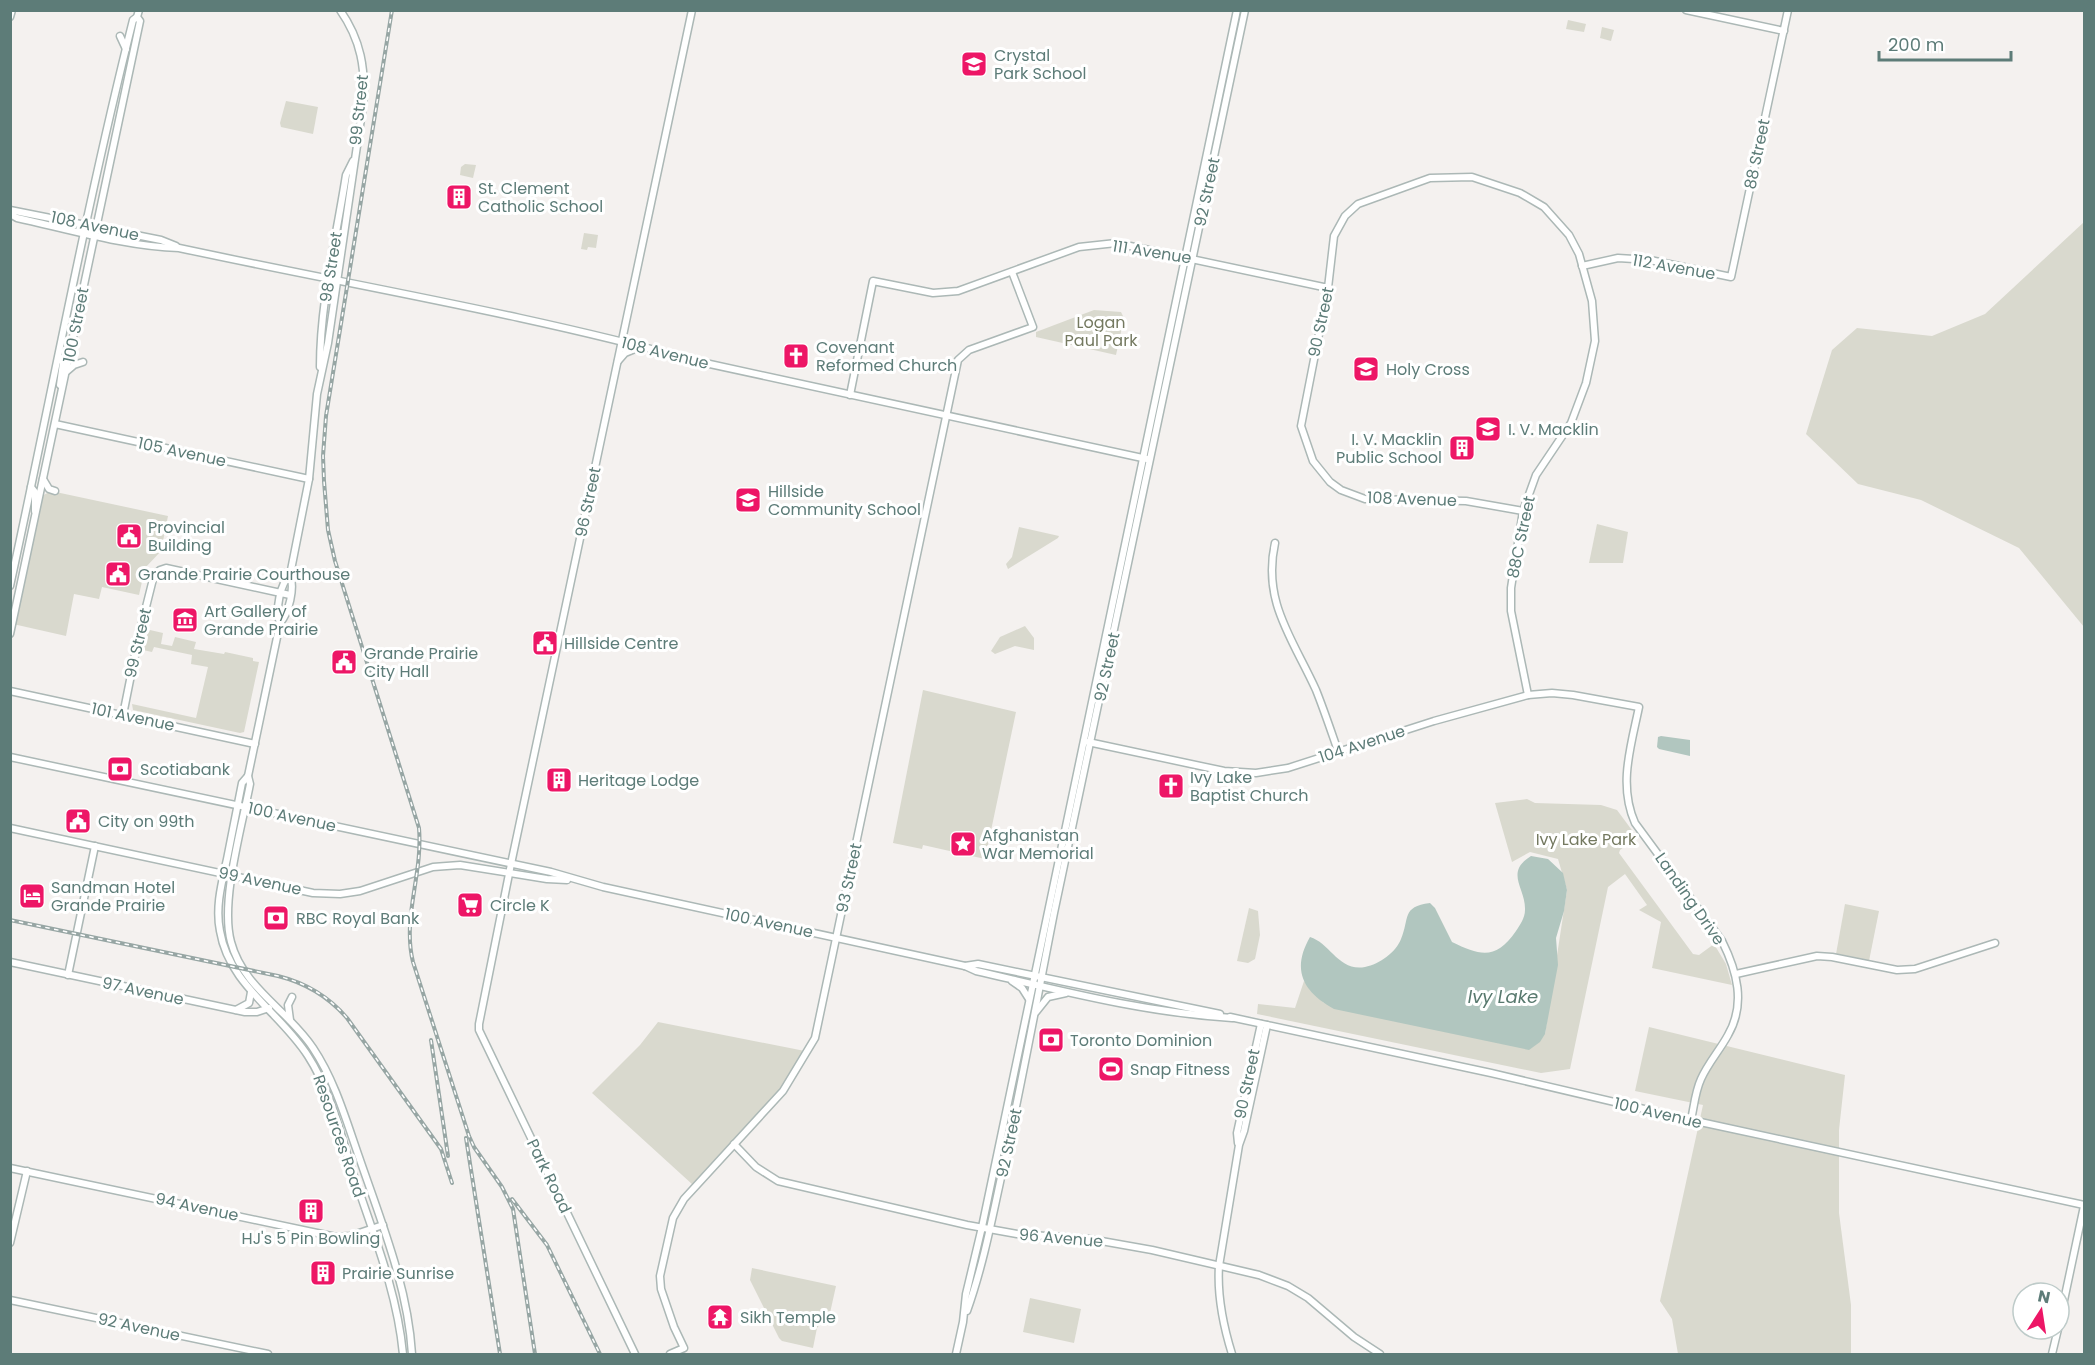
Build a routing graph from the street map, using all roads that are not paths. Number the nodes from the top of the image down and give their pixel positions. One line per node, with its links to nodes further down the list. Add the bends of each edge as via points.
1 (12, 10): 9 (street)
2 (340, 10): 13 (street, 99 Street, via 356,39 364,69)
3 (692, 10): 30 (street, 96 Street)
4 (1237, 10): 22 (street, 92 Street)
5 (1245, 10): 23 (street, 92 Street)
6 (1686, 10): 10 (street)
7 (1788, 10): 10 (street, 88 Street)
8 (138, 14): 12 (street, 100 Street); 18 (street, 100 Street, via 140,21)
9 (10, 17)
10 (1784, 31): 26 (street, 88 Street)
11 (120, 36): 12 (street)
12 (126, 49): 17 (street, 100 Street)
13 (354, 159): 15 (street, 99 Street); 27 (street, 98 Street, via 346,175)
14 (10, 212): 17 (street, 108 Avenue); 19 (street, 108 Avenue, via 17,218)
15 (348, 215): 28 (street, 98 Street)
16 (1558, 221): 24 (street, 88C Street, via 1569,235); 29 (street, 90 Street, via 1520,193 1472,177 1430,178 1358,204 1345,216 1333,246)
17 (86, 224): 18 (street, 108 Avenue); 19 (street, 100 Street)
18 (96, 226): 20 (street, 100 Street); 21 (street, 108 Avenue, via 161,240)
19 (85, 233): 20 (street, 108 Avenue); 33 (street, 100 Street)
20 (95, 235): 21 (street, 108 Avenue); 32 (street, 100 Street)
21 (179, 248): 27 (street, 108 Avenue)
22 (1185, 257): 23 (street, 111 Avenue); 25 (street, 111 Avenue, via 1116,243 1079,247); 41 (street, 92 Street)
23 (1193, 259): 29 (street, 111 Avenue); 42 (street, 92 Street)
24 (1582, 266): 26 (street, 112 Avenue, via 1618,258 1650,260); 48 (street, 88C Street, via 1592,301 1595,341 1586,383 1571,423 1536,475)
25 (1012, 272): 38 (street, 111 Avenue, via 958,291 933,293 873,281); 39 (street, 93 Street, via 1033,327 969,350 958,360)
26 (1731, 277)
27 (329, 279): 28 (street, 108 Avenue); 36 (street, 98 Street, via 320,340)
28 (337, 280): 30 (street, 108 Avenue); 36 (street, 98 Street)
29 (1328, 288): 43 (street, 90 Street, via 1301,426)
30 (622, 342): 31 (street, 108 Avenue); 34 (street, 96 Street)
31 (642, 346): 34 (street, via 625,353); 38 (street, 108 Avenue)
32 (71, 350): 35 (street, 100 Street); 35 (street, via 83,362)
33 (59, 357): 37 (street, via 63,363); 46 (street, 100 Street)
34 (617, 362): 72 (street, 96 Street)
35 (67, 371): 37 (street, 100 Street)
36 (320, 376): 45 (street, 98 Street)
37 (62, 391): 40 (street, 100 Street)
38 (850, 395): 39 (street, 108 Avenue)
39 (947, 415): 41 (street, 108 Avenue); 77 (street, 93 Street)
40 (55, 424): 44 (street, 100 Street); 45 (street, 105 Avenue)
41 (1143, 458): 42 (street, 108 Avenue); 61 (street, 92 Street)
42 (1151, 460): 62 (street, 92 Street)
43 (1313, 461): 48 (street, 108 Avenue, via 1330,482 1365,499 1466,501)
44 (44, 479): 47 (street, 100 Street); 47 (street, via 49,489 55,491)
45 (309, 479): 51 (street, 98 Street)
46 (31, 487): 49 (street, via 35,492); 52 (street, 100 Street)
47 (40, 497): 49 (street, 100 Street)
48 (1524, 511): 59 (street, 88C Street, via 1510,604)
49 (36, 514): 55 (street, 100 Street)
50 (1275, 543): 65 (street, via 1271,586 1278,613 1316,692)
51 (290, 575): 53 (street, 98 Street); 54 (street, 98 Street)
52 (10, 586)
53 (282, 593): 54 (street); 56 (street, 98 Street, via 276,615); 60 (street, 99 Street, via 166,568 156,572)
54 (290, 595): 56 (street, 98 Street)
55 (12, 621): 57 (street, 100 Street)
56 (280, 623): 63 (street, 98 Street)
57 (10, 634)
58 (10, 691): 60 (street, 101 Avenue)
59 (1528, 695): 64 (street, 104 Avenue, via 1573,694 1639,707); 65 (street, 104 Avenue)
60 (123, 715): 63 (street, 101 Avenue)
61 (1083, 741): 62 (street, 104 Avenue); 84 (street, 92 Street)
62 (1091, 742): 65 (street, 104 Avenue, via 1245,773 1278,770); 85 (street, 92 Street)
63 (255, 744): 67 (street, 98 Street)
64 (1631, 745): 81 (street, Landing Drive, via 1626,793 1635,822 1722,941)
65 (1338, 751)
66 (10, 757): 68 (street, 100 Avenue)
67 (248, 776): 68 (street, 98 Street, via 242,783); 69 (street, 98 Street)
68 (237, 806): 69 (street, 100 Avenue); 73 (street, 98 Street)
69 (246, 808): 72 (street, 100 Avenue); 75 (street, 98 Street)
70 (10, 828): 71 (street, 99 Avenue)
71 (95, 846): 73 (street, 99 Avenue); 82 (street)
72 (511, 864): 74 (street, 96 Street); 76 (street, 100 Avenue)
73 (224, 873): 75 (street, 99 Avenue); 86 (street, Resources Road, via 219,906 221,939 232,966)
74 (509, 873): 75 (street, 99 Avenue, via 475,866 446,866 418,871 360,891 331,894); 76 (street, 100 Avenue); 88 (street, 96 Street)
75 (232, 875): 91 (street, Resources Road, via 228,923 234,953 249,980)
76 (574, 880): 77 (street, 100 Avenue)
77 (837, 938): 80 (street, 100 Avenue); 99 (street, 93 Street, via 815,1038 783,1091)
78 (1995, 943): 81 (street, via 1915,969 1897,970 1817,956)
79 (10, 963): 82 (street, 97 Avenue)
80 (965, 966): 83 (street, 100 Avenue); 84 (street, 100 Avenue, via 978,964)
81 (1736, 974): 98 (street, Landing Drive, via 1734,1022 1700,1081)
82 (68, 975): 93 (street, 97 Avenue)
83 (1009, 978): 84 (street, 100 Avenue); 90 (street)
84 (1033, 980): 85 (street, 100 Avenue); 90 (street, 92 Street)
85 (1040, 982): 87 (street, 100 Avenue); 94 (street, 92 Street); 95 (street, 100 Avenue, via 1206,1010)
86 (251, 992): 92 (street, Resources Road); 93 (street, via 249,1003)
87 (1068, 993): 94 (street, via 1048,997); 95 (street, 100 Avenue, via 1171,1013)
88 (485, 994): 115 (street, Park Road, via 479,1030)
89 (292, 997): 96 (street, via 288,1005)
90 (1029, 1000): 104 (street, 92 Street)
91 (275, 1005): 92 (street, 97 Avenue); 96 (street, Resources Road)
92 (268, 1009): 93 (street, 97 Avenue, via 254,1013); 105 (street, Resources Road, via 294,1037 319,1074)
93 (235, 1010)
94 (1034, 1015): 106 (street, 92 Street)
95 (1232, 1018): 97 (street, 100 Avenue)
96 (290, 1020): 103 (street, Resources Road, via 314,1049 329,1077)
97 (1264, 1024): 98 (street, 100 Avenue); 108 (street, 90 Street)
98 (1692, 1120): 102 (street, 100 Avenue)
99 (734, 1144): 104 (street, 96 Avenue, via 756,1167 778,1181); 116 (street, 93 Street, via 684,1199 673,1218 660,1276 661,1288 684,1348)
100 (10, 1168): 101 (street, 94 Avenue)
101 (27, 1171): 105 (street, 94 Avenue, via 336,1237); 107 (street)
102 (2085, 1205): 109 (street)
103 (383, 1225): 105 (street, 94 Avenue); 114 (street, Resources Road, via 406,1307)
104 (982, 1227): 106 (street, 96 Avenue); 111 (street, 92 Street)
105 (372, 1229): 113 (street, Resources Road, via 392,1287)
106 (990, 1229): 108 (street, 96 Avenue, via 1090,1239); 111 (street, 92 Street)
107 (10, 1243)
108 (1220, 1266): 118 (street, 90 Street, via 1221,1309); 119 (street, 96 Avenue, via 1268,1277 1299,1292)
109 (2068, 1281)
110 (10, 1300): 112 (street, 92 Avenue)
111 (963, 1322): 117 (street, 92 Street)
112 (268, 1354)
113 (403, 1354)
114 (412, 1354)
115 (635, 1354)
116 (670, 1354)
117 (956, 1354)
118 (1232, 1354)
119 (1380, 1354)

